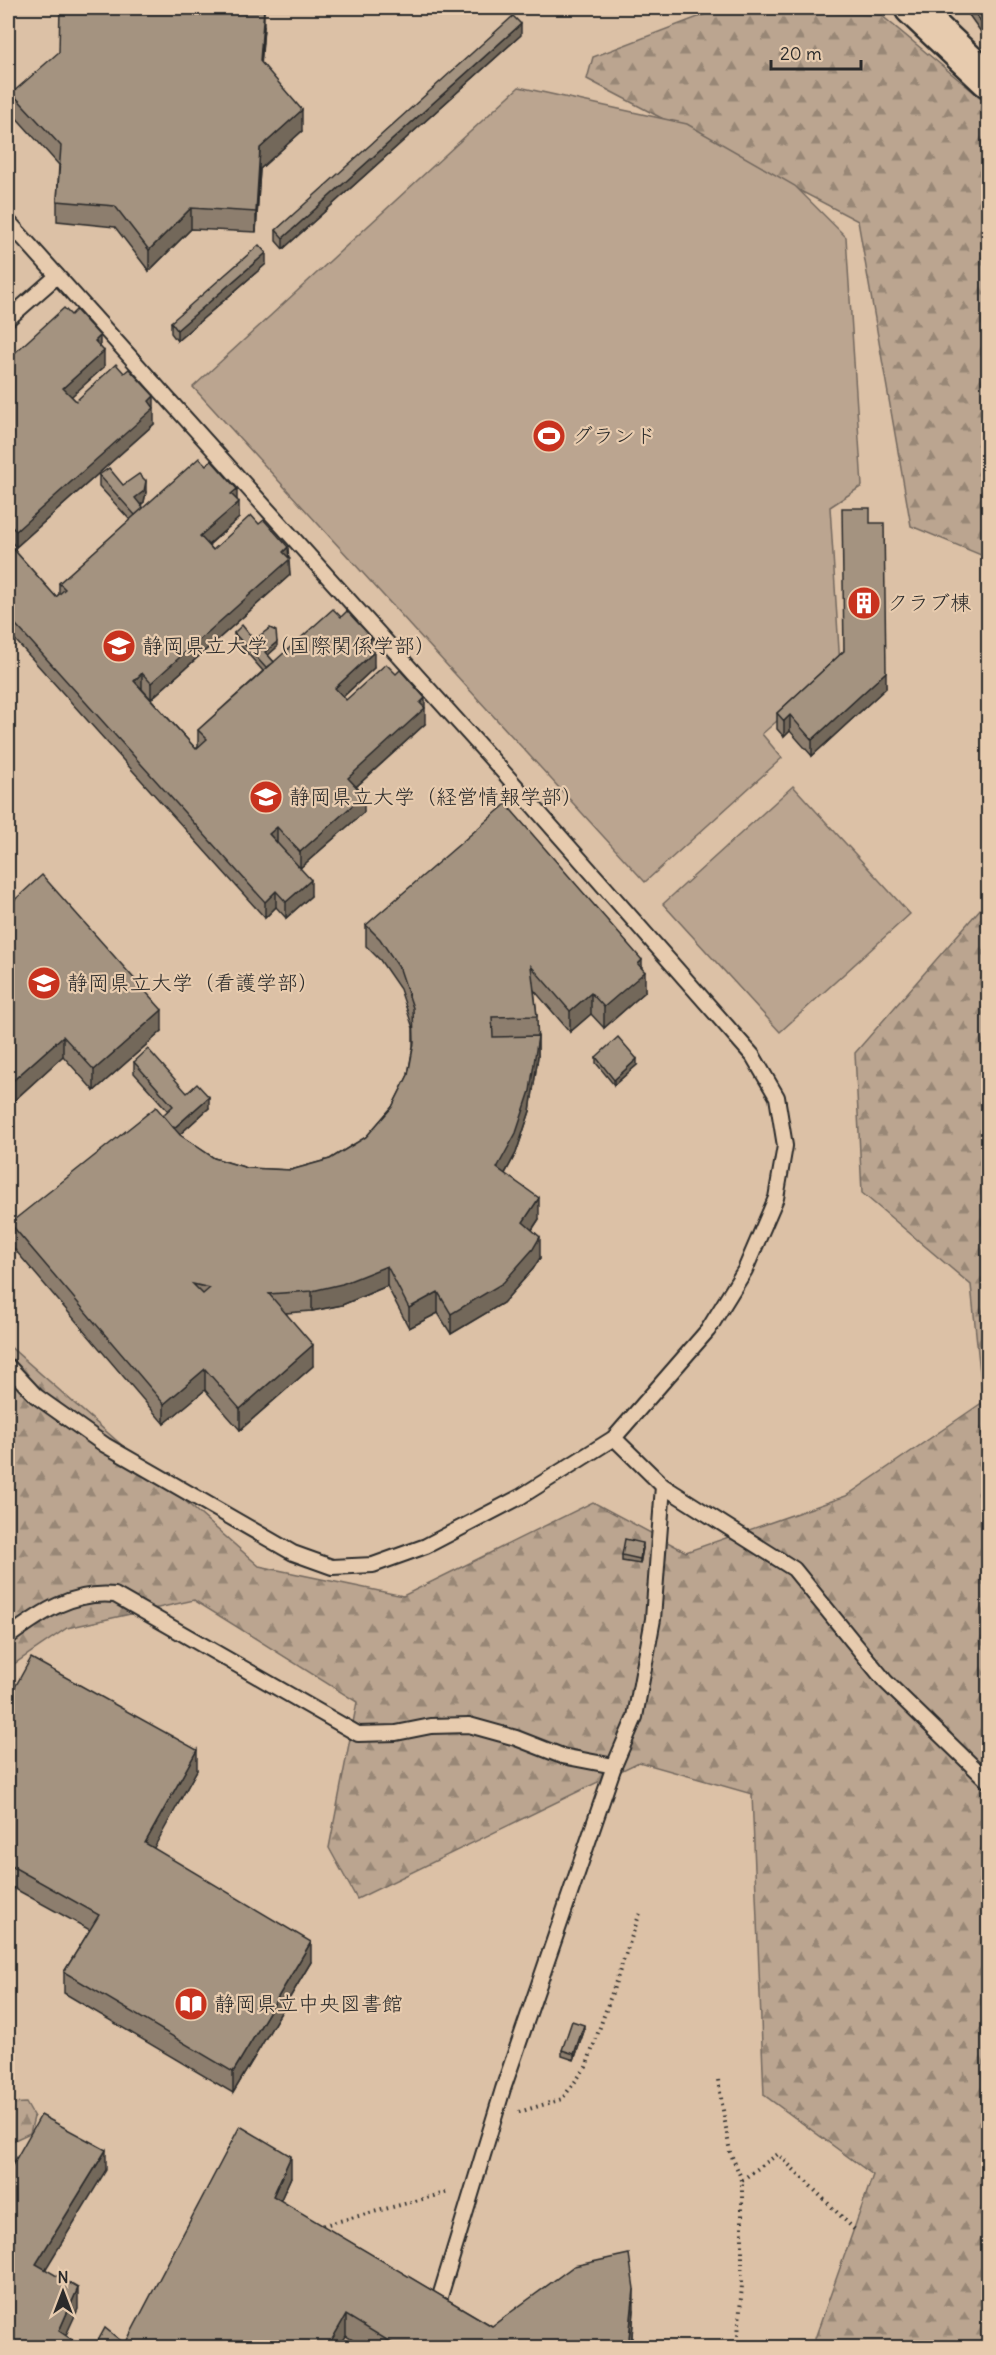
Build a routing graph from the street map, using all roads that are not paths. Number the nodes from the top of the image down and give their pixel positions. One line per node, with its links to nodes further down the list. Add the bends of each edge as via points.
1 (912, 8): 2 (street)
2 (988, 80)
3 (8, 221): 4 (lane)
4 (57, 276): 5 (lane); 7 (lane, via 746,1047 777,1097 785,1146 778,1188 745,1270 708,1330)
5 (8, 319)
6 (8, 1366): 7 (lane, via 36,1396 105,1444 293,1553 332,1567 373,1565 426,1546 520,1497)
7 (614, 1437): 8 (lane)
8 (663, 1486): 10 (lane, via 653,1619 635,1717); 11 (lane, via 794,1569 885,1681)
9 (8, 1637): 10 (lane, via 70,1598 93,1593 115,1595 358,1734 469,1725 562,1756)
10 (614, 1766): 12 (lane, via 497,2107)
11 (988, 1781)
12 (435, 2313)

